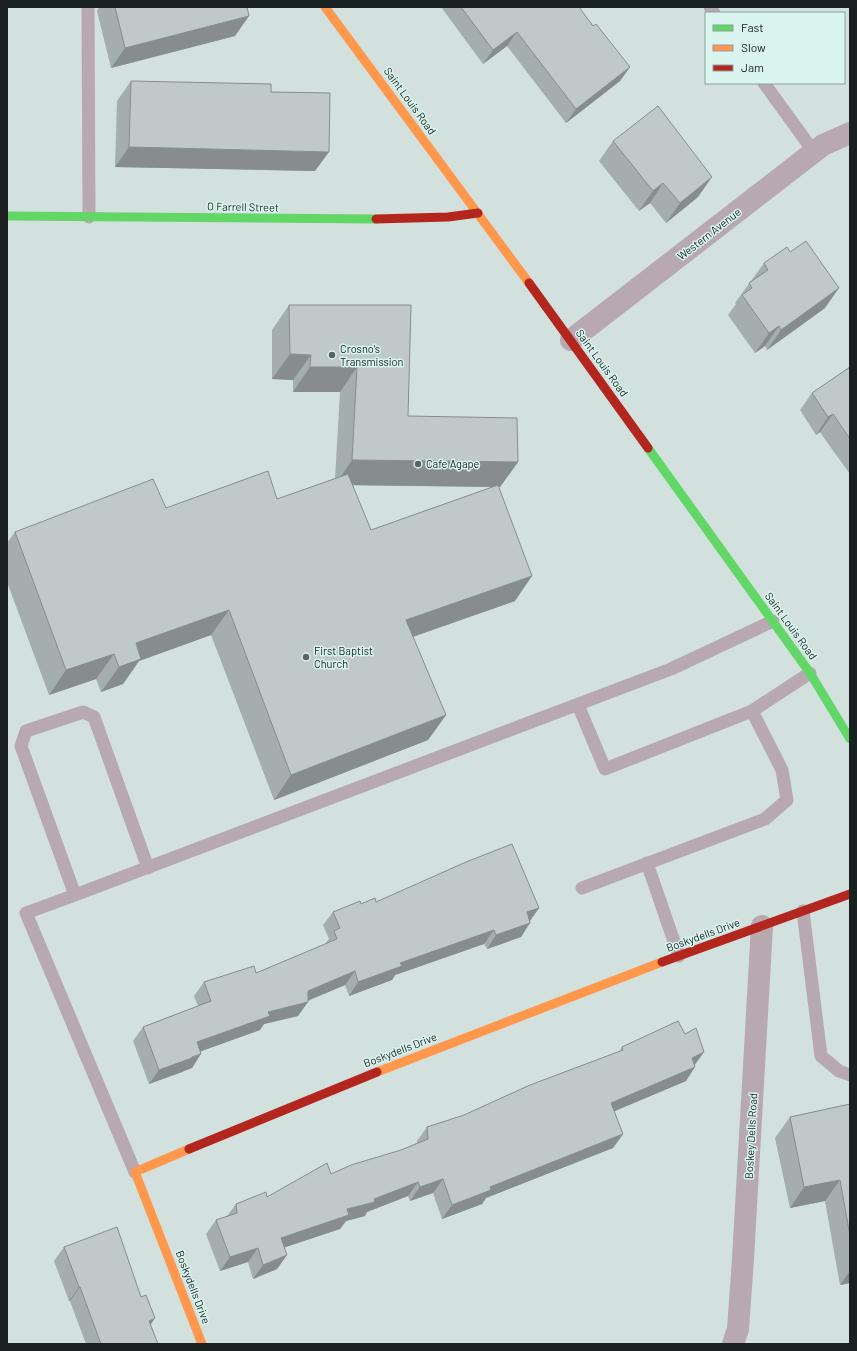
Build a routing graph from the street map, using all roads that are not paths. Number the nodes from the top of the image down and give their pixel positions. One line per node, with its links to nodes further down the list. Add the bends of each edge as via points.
1 (88, 7): 8 (lane)
2 (325, 7): 6 (street, Saint Louis Road)
3 (765, 84): 5 (lane)
4 (850, 133): 5 (street, Western Avenue)
5 (814, 152): 9 (street, Western Avenue)
6 (478, 213): 8 (street, O Farrell Street, via 448,217 354,220); 9 (street, Saint Louis Road)
7 (7, 216): 8 (street, O Farrell Street)
8 (89, 217)
9 (571, 340): 10 (street, Saint Louis Road)
10 (772, 621): 11 (street, Saint Louis Road); 12 (lane, via 671,670)
11 (810, 673): 13 (lane); 14 (street, Saint Louis Road)
12 (578, 705): 13 (lane, via 605,769); 16 (lane)
13 (752, 711): 15 (lane, via 782,770 787,800 765,819)
14 (850, 739)
15 (647, 863): 17 (lane); 22 (lane)
16 (148, 868): 19 (lane); 19 (lane, via 94,717 83,712 26,731 21,746)
17 (582, 888)
18 (850, 894): 20 (street, Boskydells Drive)
19 (75, 895): 24 (lane, via 26,913)
20 (803, 911): 21 (street, Boskydells Drive); 23 (lane, via 821,1056 839,1071)
21 (762, 926): 22 (street, Boskydells Drive); 26 (street, Boskey Dells Road, via 743,1259 738,1329)
22 (679, 956): 24 (street, Boskydells Drive, via 332,1089)
23 (850, 1075)
24 (135, 1172): 25 (street, Boskydells Drive)
25 (202, 1344)
26 (733, 1344)

